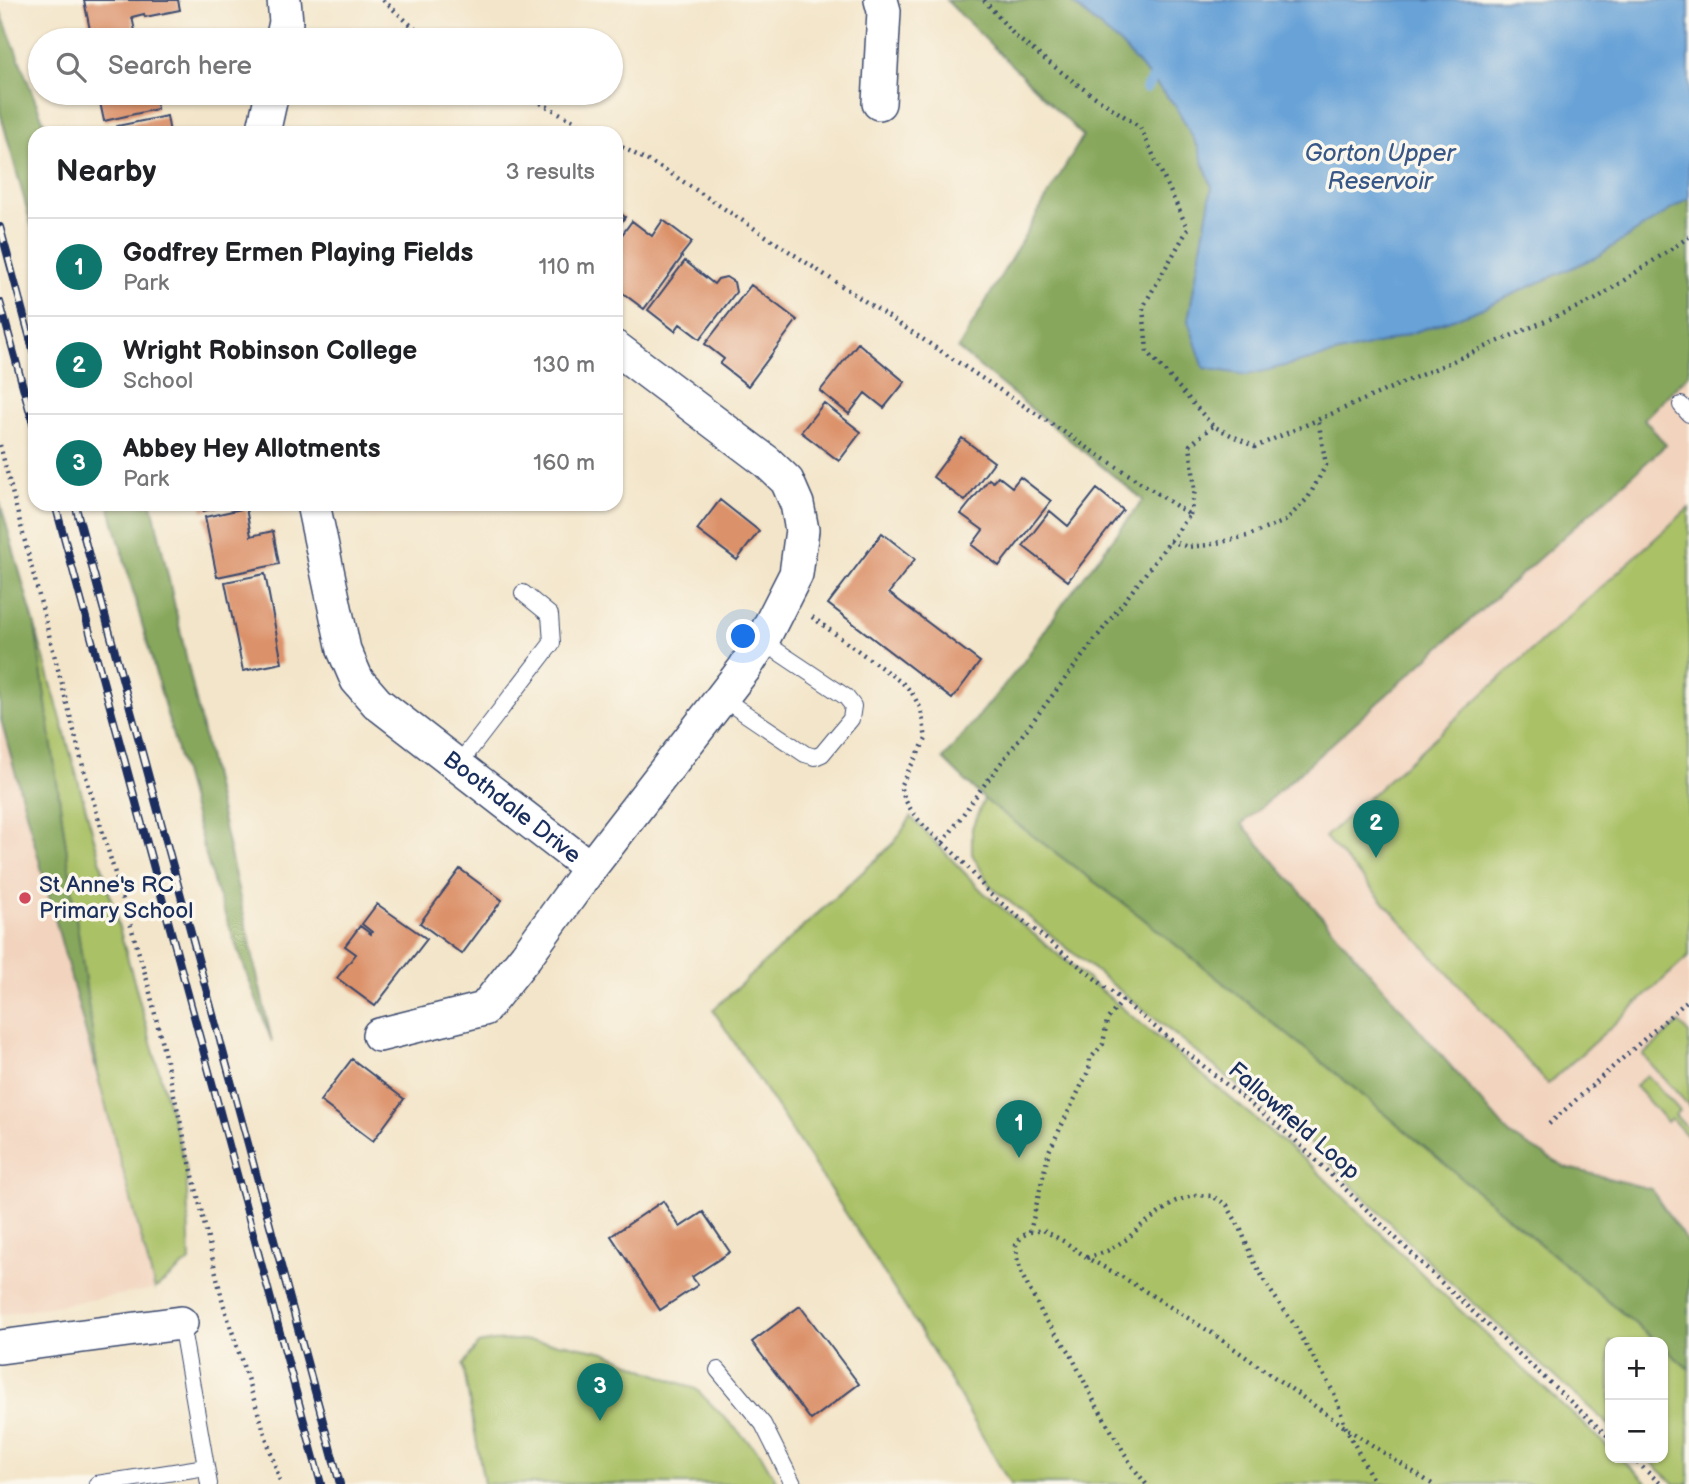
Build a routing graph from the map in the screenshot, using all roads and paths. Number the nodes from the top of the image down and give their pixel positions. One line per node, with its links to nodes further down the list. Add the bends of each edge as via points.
1 (284, 0): 5 (street)
2 (383, 0): 6 (path)
3 (881, 0): 7 (street)
4 (984, 0): 16 (path, via 1016,37 1140,127 1188,229 1143,307 1147,351)
5 (285, 28)
6 (416, 28)
7 (879, 103)
8 (270, 105): 10 (street)
9 (544, 105): 11 (path)
10 (266, 126)
11 (583, 126)
12 (623, 148): 19 (path, via 667,171)
13 (1689, 237): 15 (path, via 1595,299)
14 (623, 353): 23 (street, via 787,481 802,530 796,574)
15 (1318, 419): 16 (path, via 1255,446); 20 (path, via 1326,465 1308,498 1285,521 1208,545 1188,547)
16 (1213, 426): 19 (path, via 1190,445 1195,490)
17 (0, 445): 43 (path, via 85,770 147,980 223,1303)
18 (314, 511): 25 (street, Boothdale Drive, via 344,650 357,680 377,703)
19 (1190, 515): 20 (path)
20 (1170, 541): 26 (path)
21 (523, 593): 25 (lane, via 550,615 552,643)
22 (810, 615): 26 (path, Fallowfield Loop, via 905,685 917,701 926,739 901,786 919,822)
23 (762, 641): 24 (street); 24 (lane, via 846,697 853,705 851,719 815,757)
24 (722, 698): 27 (street)
25 (458, 765): 27 (street, Boothdale Drive)
26 (943, 843): 29 (path, Fallowfield Loop, via 990,894)
27 (590, 869): 30 (street, Boothdale Drive, via 484,1009)
28 (1689, 999): 31 (path)
29 (1123, 1000): 32 (path, via 1107,1020 1104,1044 1090,1059 1089,1070 1049,1151); 38 (path, Fallowfield Loop, via 1294,1139)
30 (379, 1035)
31 (1549, 1124)
32 (1030, 1231): 33 (path, via 1043,1230); 45 (path, via 1016,1245 1022,1275)
33 (1087, 1258): 37 (path, via 1212,1334); 37 (path, via 1107,1251 1176,1201 1212,1196 1227,1205 1270,1290 1334,1393)
34 (181, 1323): 35 (street); 40 (lane)
35 (0, 1347)
36 (718, 1370): 44 (lane, via 763,1424)
37 (1346, 1428): 46 (path); 47 (path)
38 (1605, 1433)
39 (1638, 1463): 48 (path)
40 (206, 1467): 41 (lane); 42 (lane)
41 (97, 1484)
42 (209, 1484)
43 (281, 1484)
44 (793, 1484)
45 (1146, 1484)
46 (1375, 1484)
47 (1432, 1484)
48 (1661, 1484)

